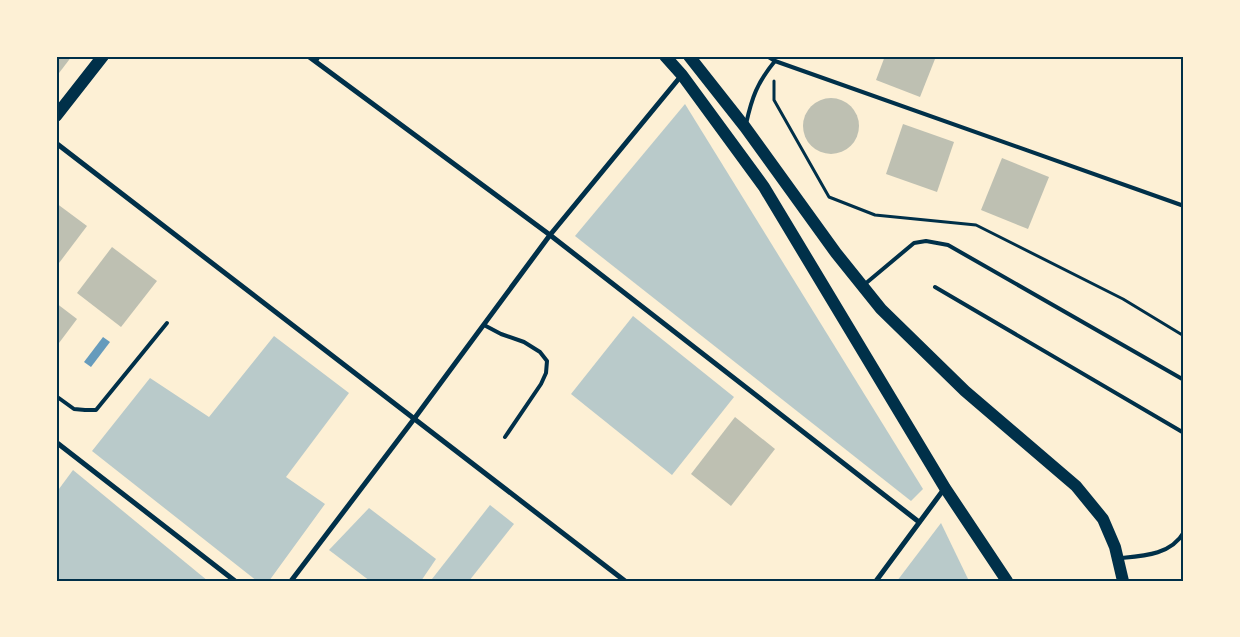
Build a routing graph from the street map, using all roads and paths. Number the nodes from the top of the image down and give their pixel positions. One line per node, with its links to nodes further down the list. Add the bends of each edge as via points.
1 (103, 56): 9 (main road)
2 (308, 56): 6 (street)
3 (665, 56): 8 (main road)
4 (688, 56): 10 (main road)
5 (767, 56): 7 (lane)
6 (318, 59): 13 (street)
7 (775, 61): 10 (lane, via 754,92); 12 (lane); 18 (path, via 774,100 829,197 875,215 976,225 1123,299)
8 (682, 75): 13 (street); 25 (main road, via 764,187)
9 (56, 116)
10 (745, 127): 14 (main road)
11 (56, 143): 21 (street)
12 (1184, 206)
13 (550, 235): 17 (street); 26 (street)
14 (863, 286): 19 (lane, via 914,243 926,241 948,245); 28 (main road, via 965,391 1076,486 1103,519)
15 (935, 287): 22 (lane)
16 (167, 322): 20 (lane, via 96,410 74,409)
17 (484, 325): 21 (street); 23 (lane, via 524,342 547,361 541,384)
18 (1184, 336)
19 (1184, 380)
20 (56, 396)
21 (414, 419): 30 (street); 31 (street)
22 (1184, 433)
23 (505, 437)
24 (56, 442): 29 (street)
25 (945, 488): 26 (street); 33 (main road)
26 (919, 522): 32 (street)
27 (1184, 532): 28 (lane, via 1167,548 1156,553)
28 (1118, 558): 34 (main road)
29 (235, 581)
30 (291, 581)
31 (625, 581)
32 (876, 581)
33 (1007, 581)
34 (1123, 581)

